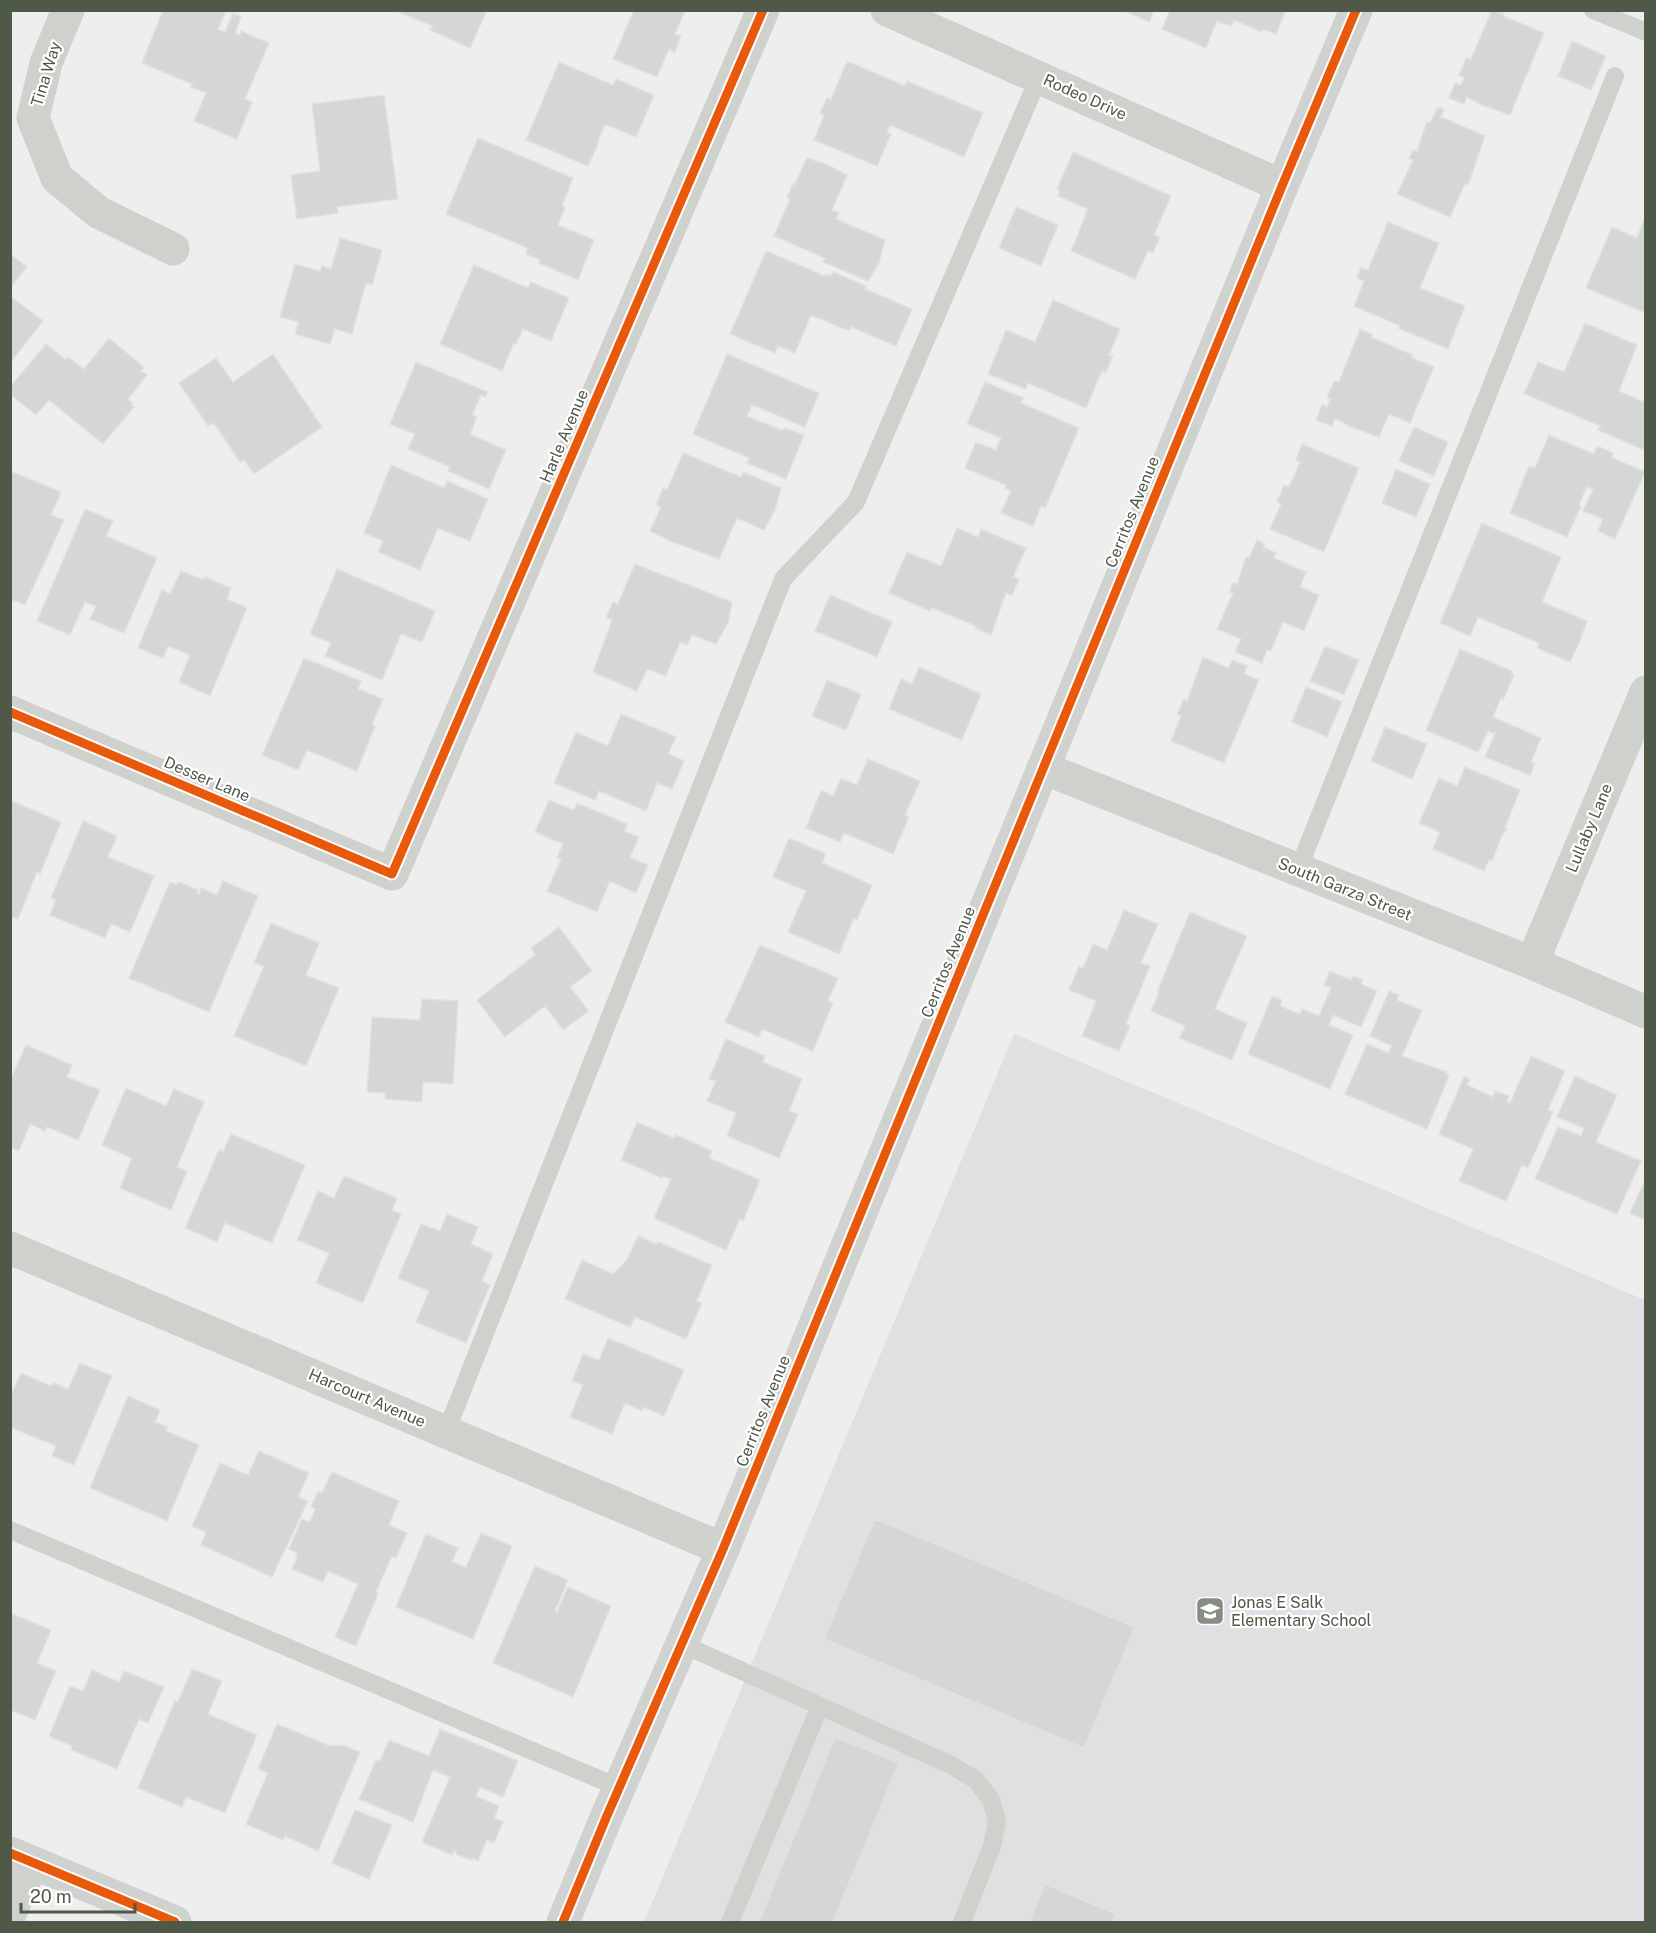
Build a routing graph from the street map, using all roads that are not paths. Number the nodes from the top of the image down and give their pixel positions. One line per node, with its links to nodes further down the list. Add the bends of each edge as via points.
1 (68, 10): 10 (street, Tina Way, via 46,63 33,118 57,178 98,212)
2 (763, 10): 15 (street, Harle Avenue)
3 (886, 10): 8 (street, Rodeo Drive)
4 (1356, 10): 9 (street, Cerritos Avenue)
5 (1593, 10): 6 (lane)
6 (1646, 32)
7 (1615, 76): 14 (lane)
8 (1039, 77): 9 (street, Rodeo Drive); 19 (lane, via 856,502 783,579)
9 (1282, 186): 13 (street, Cerritos Avenue)
10 (173, 249)
11 (1646, 692): 16 (street, Lullaby Lane)
12 (10, 712): 15 (street, Desser Lane)
13 (1043, 768): 14 (street, South Garza Street); 21 (street, Cerritos Avenue)
14 (1298, 870): 16 (street, South Garza Street)
15 (392, 874)
16 (1532, 963): 17 (street, South Garza Street)
17 (1646, 1012)
18 (10, 1248): 19 (street, Harcourt Avenue)
19 (446, 1432): 21 (street, Harcourt Avenue)
20 (10, 1530): 24 (lane)
21 (723, 1549): 22 (street, Cerritos Avenue)
22 (682, 1644): 23 (lane); 24 (street, Cerritos Avenue)
23 (820, 1706): 29 (lane); 30 (lane, via 951,1765 976,1780 991,1800 997,1821 992,1846)
24 (620, 1788): 28 (street, Cerritos Avenue)
25 (21, 1858): 26 (street); 27 (street)
26 (10, 1914)
27 (175, 1923)
28 (563, 1923)
29 (730, 1923)
30 (962, 1923)

